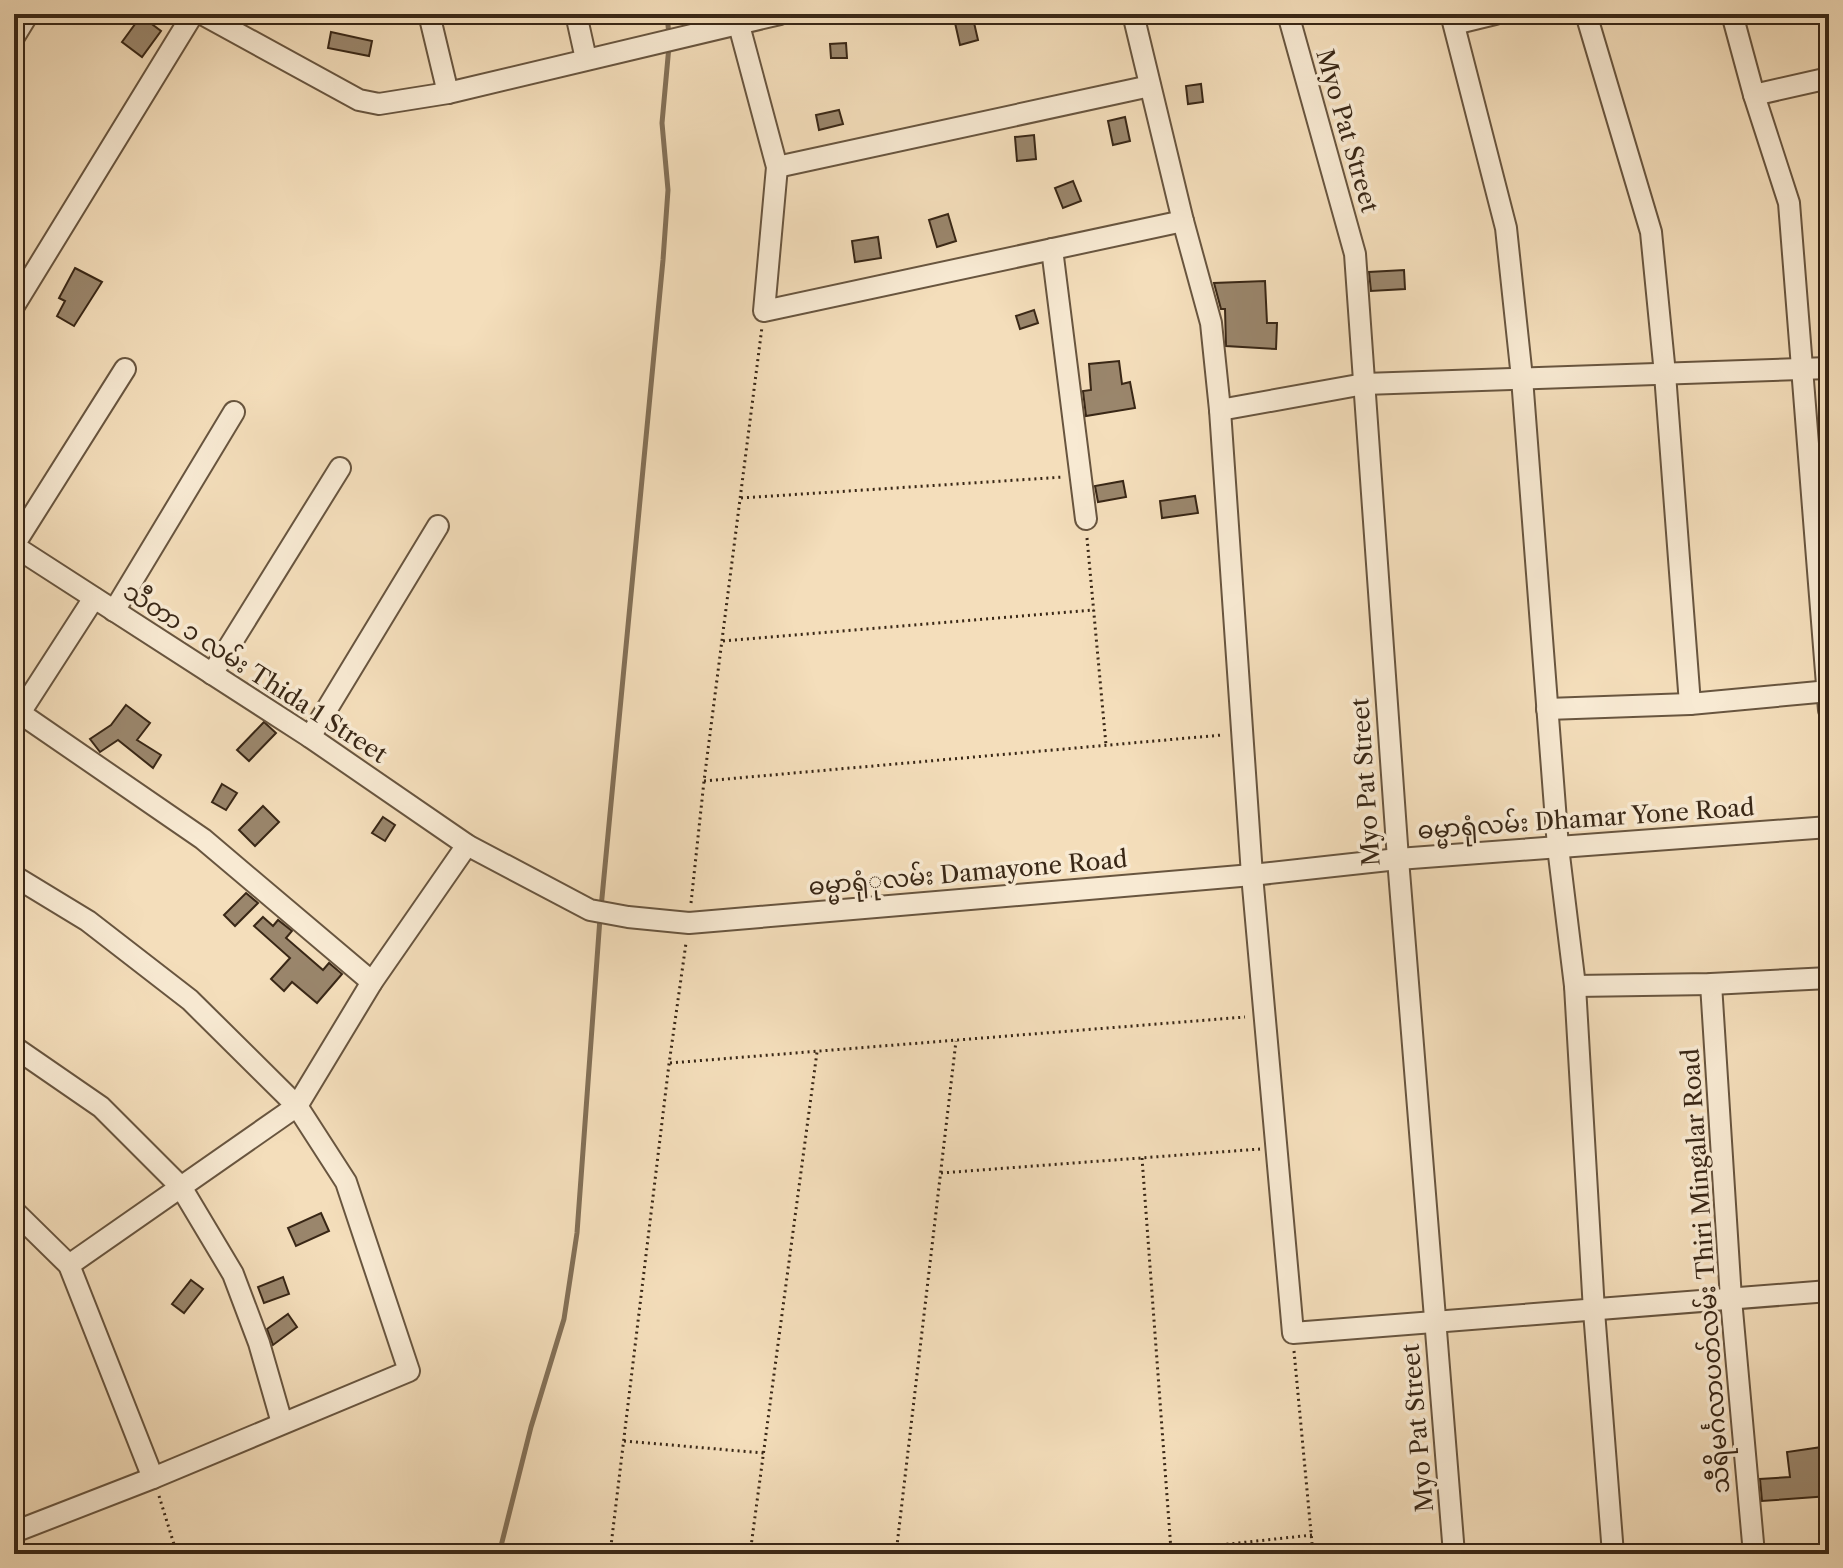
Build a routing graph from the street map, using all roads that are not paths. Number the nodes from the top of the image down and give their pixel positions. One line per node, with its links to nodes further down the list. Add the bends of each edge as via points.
1 (28, 14): 14 (street)
2 (193, 14): 23 (street)
3 (202, 14): 18 (street, via 359,100 379,104)
4 (429, 14): 18 (street)
5 (576, 14): 15 (street)
6 (780, 14): 12 (street)
7 (1133, 14): 17 (street)
8 (1288, 14): 29 (street, Myo Pat Street, via 1355,254)
9 (1495, 14): 13 (street)
10 (1586, 14): 27 (street, via 1651,232)
11 (1732, 14): 19 (street)
12 (737, 18): 15 (street); 20 (street)
13 (1452, 19): 28 (street, via 1506,228)
14 (14, 37)
15 (586, 59): 18 (street)
16 (1829, 78): 19 (street)
17 (1150, 86): 20 (street); 21 (street)
18 (448, 93)
19 (1754, 95): 26 (street, via 1789,203)
20 (777, 167): 22 (street, via 764,311)
21 (1183, 221): 22 (street); 30 (street, via 1211,323)
22 (1052, 249): 33 (street)
23 (14, 306)
24 (1829, 368): 26 (street)
25 (125, 369): 35 (street)
26 (1804, 369): 27 (street); 39 (street)
27 (1665, 374): 28 (street); 40 (street)
28 (1522, 378): 29 (street); 41 (street)
29 (1364, 384): 30 (street); 48 (street, Myo Pat Street)
30 (1220, 410): 49 (street)
31 (234, 412): 37 (street)
32 (340, 468): 38 (street)
33 (1086, 519)
34 (438, 526): 44 (street)
35 (14, 546): 36 (street, သီတာ ၁ လမ်း Thida 1 Street)
36 (94, 598): 37 (street, သီတာ ၁ လမ်း Thida 1 Street); 43 (street)
37 (114, 611): 38 (street, သီတာ ၁ လမ်း Thida 1 Street)
38 (212, 674): 44 (street, သီတာ ၁ လမ်း Thida 1 Street)
39 (1829, 691): 40 (street); 42 (street)
40 (1690, 704): 41 (street)
41 (1547, 709): 47 (street)
42 (1829, 710)
43 (16, 715): 53 (street, via 203,839)
44 (310, 737): 46 (street, သီတာ ၁ လမ်း Thida 1 Street)
45 (1829, 827): 47 (street, ဓမ္မာရုံလမ်း Dhamar Yone Road)
46 (467, 845): 51 (street, သီတာ ၁ လမ်း Thida 1 Street); 53 (street)
47 (1558, 847): 48 (street, ဓမ္မာရုံလမ်း Dhamar Yone Road); 55 (street)
48 (1398, 859): 49 (street, ဓမ္မာရုံလမ်း Dhamar Yone Road); 64 (street, Myo Pat Street)
49 (1252, 875): 51 (street, ဓမ္မာရုံုလမ်း Damayone Road, via 689,923); 64 (street, via 1293,1333)
50 (14, 876): 57 (street, via 88,921 190,1000)
51 (600, 912)
52 (1829, 978): 54 (street)
53 (372, 982): 57 (street)
54 (1711, 984): 55 (street); 62 (street, သီရိမင်္ဂလာပတ်လမ်း Thiri Mingalar Road)
55 (1575, 986): 63 (street)
56 (14, 1047): 58 (street, via 101,1107)
57 (297, 1106): 58 (street); 65 (street, via 346,1182 409,1371)
58 (181, 1187): 60 (street); 65 (street, via 233,1274)
59 (14, 1211): 60 (street)
60 (69, 1265): 66 (street)
61 (1829, 1291): 62 (street)
62 (1731, 1299): 63 (street); 70 (street, သီရိမင်္ဂလာပတ်လမ်း Thiri Mingalar Road)
63 (1594, 1311): 64 (street); 69 (street)
64 (1435, 1321): 68 (street, Myo Pat Street)
65 (282, 1423): 66 (street)
66 (153, 1478): 67 (street)
67 (14, 1532)
68 (1454, 1554)
69 (1613, 1554)
70 (1754, 1554)

